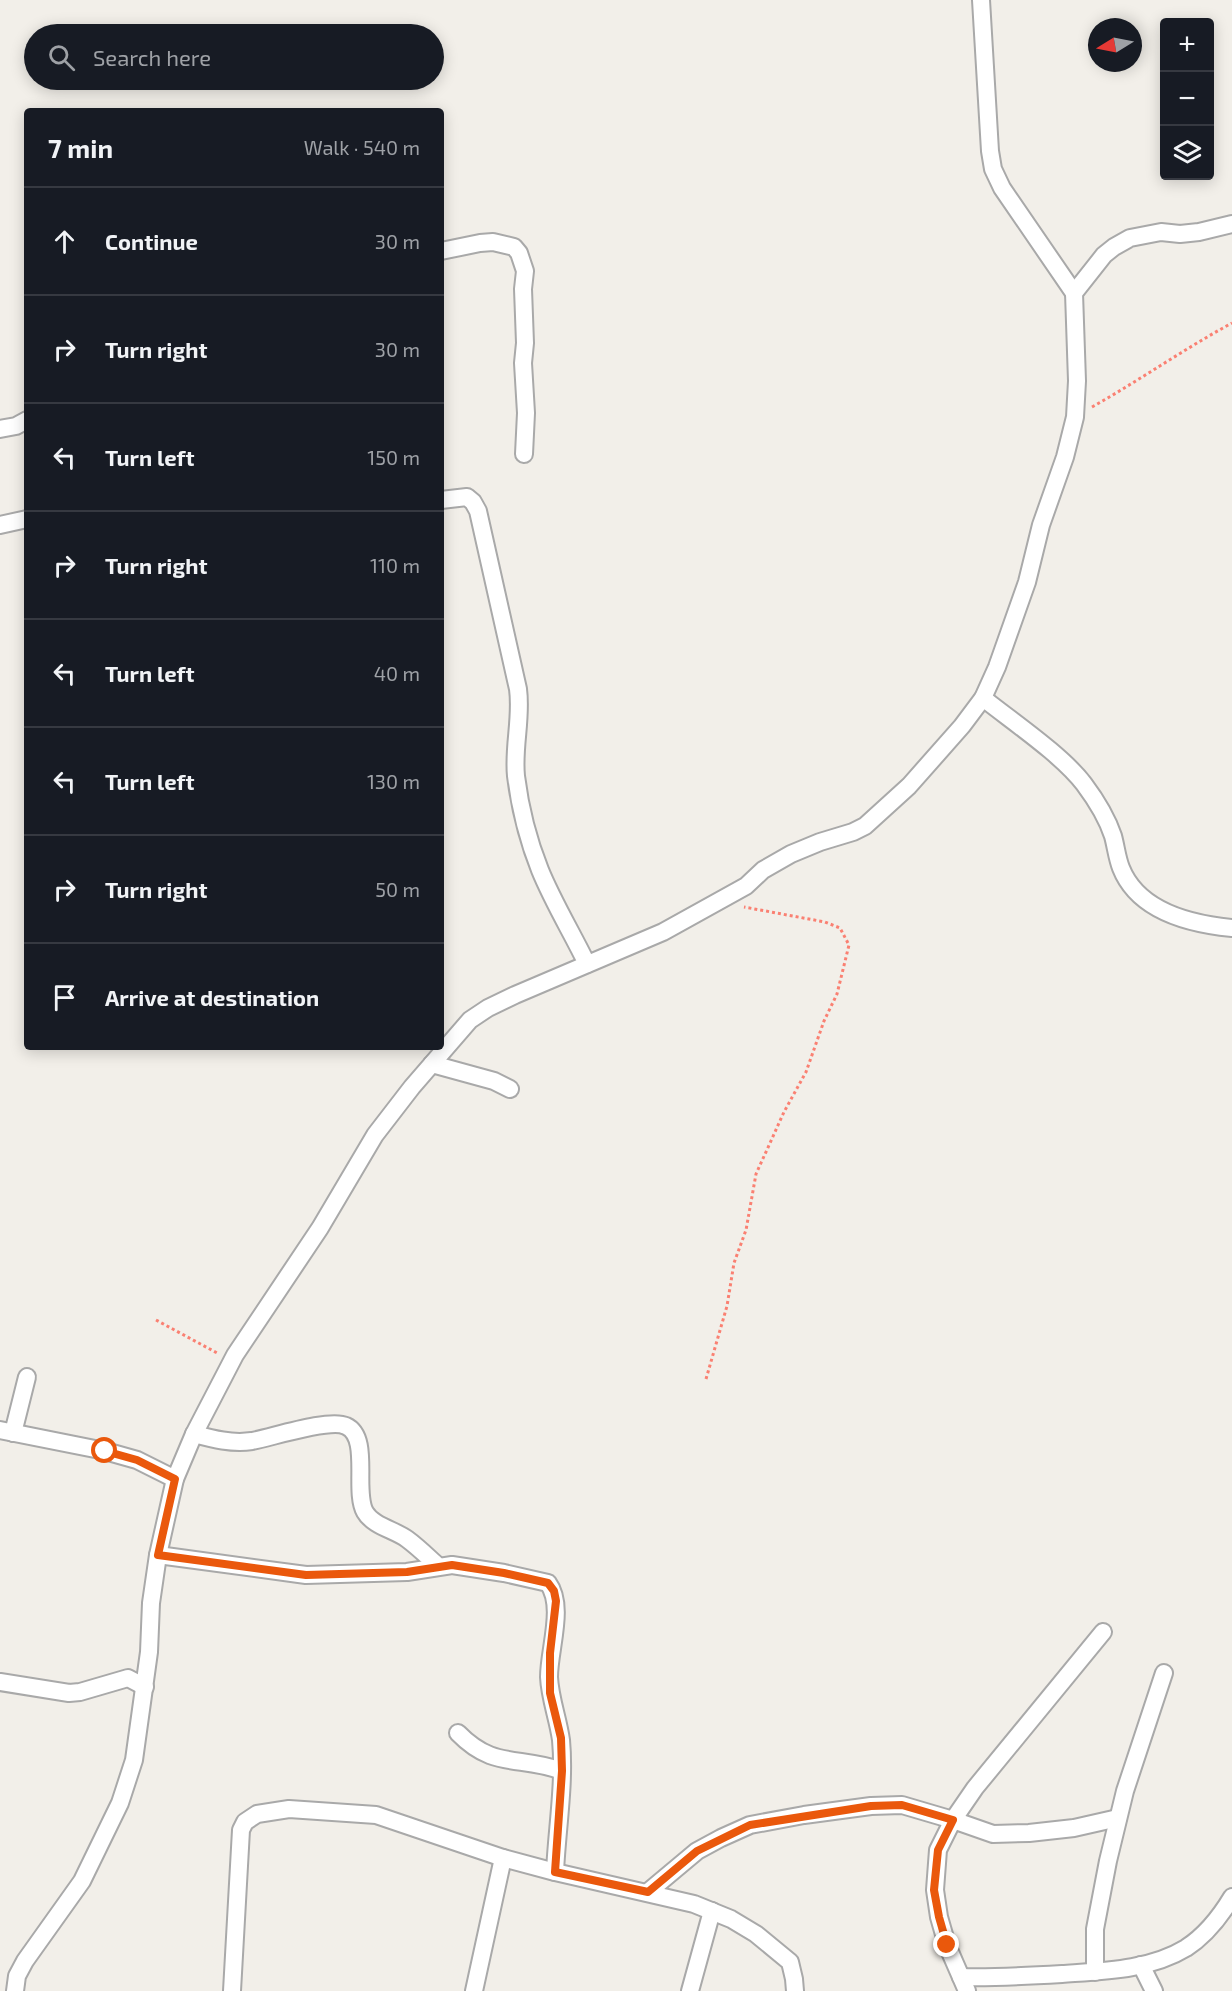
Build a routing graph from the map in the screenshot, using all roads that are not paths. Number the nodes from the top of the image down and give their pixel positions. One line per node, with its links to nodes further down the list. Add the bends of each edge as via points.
1 (981, 0): 4 (street, via 993,169)
2 (1232, 224): 4 (street, via 1199,232 1161,232 1130,238 1104,255)
3 (444, 250): 7 (street, via 493,242 519,253 525,272)
4 (1074, 293): 11 (street, via 1075,417 1011,631)
5 (24, 422): 6 (street)
6 (0, 429)
7 (524, 454)
8 (444, 500): 13 (street, via 467,497 478,511 518,689 520,706 514,751 526,829 540,870)
9 (24, 520): 10 (street)
10 (0, 525)
11 (983, 698): 12 (street, via 1056,756 1083,783 1101,809 1113,835 1121,868 1134,890 1159,909 1180,918); 13 (street, via 942,750 865,826 792,854 763,870 746,886 663,932)
12 (1232, 928)
13 (587, 964): 14 (street, via 478,1013)
14 (432, 1064): 15 (street); 18 (street, via 375,1135 320,1228 231,1361)
15 (510, 1089)
16 (27, 1377): 17 (street, via 22,1406)
17 (7, 1431): 19 (street, via 137,1460)
18 (194, 1434): 19 (street); 21 (street, via 224,1441 250,1441 328,1424 345,1425 359,1443 365,1512 372,1520 406,1538)
19 (175, 1479): 20 (street)
20 (158, 1555): 21 (street, via 306,1575 407,1572); 25 (street)
21 (438, 1566): 27 (street, via 504,1573 548,1583 554,1591 550,1693 561,1738)
22 (1103, 1632): 29 (street)
23 (1164, 1673): 28 (street)
24 (0, 1682): 25 (street, via 69,1693 128,1678)
25 (145, 1687): 38 (street, via 134,1760 120,1803 82,1881 25,1960)
26 (458, 1733): 27 (street, via 490,1757)
27 (562, 1771): 31 (street)
28 (1118, 1818): 29 (street, via 1074,1828 1011,1834 993,1834); 36 (street, via 1095,1929)
29 (953, 1820): 32 (street, via 902,1805 871,1806 750,1825 697,1851); 37 (street, via 938,1850 934,1890 941,1927)
30 (503, 1858): 31 (street); 39 (street, via 376,1815 289,1809 257,1814 241,1830); 40 (street)
31 (555, 1872): 32 (street)
32 (648, 1892): 34 (street)
33 (1232, 1898): 35 (street, via 1210,1929 1187,1947)
34 (712, 1911): 41 (street); 42 (street, via 756,1934 790,1962)
35 (1141, 1965): 36 (street); 43 (street)
36 (1095, 1972): 37 (street)
37 (964, 1984)
38 (15, 1991)
39 (232, 1991)
40 (474, 1991)
41 (690, 1991)
42 (795, 1991)
43 (1154, 1991)

